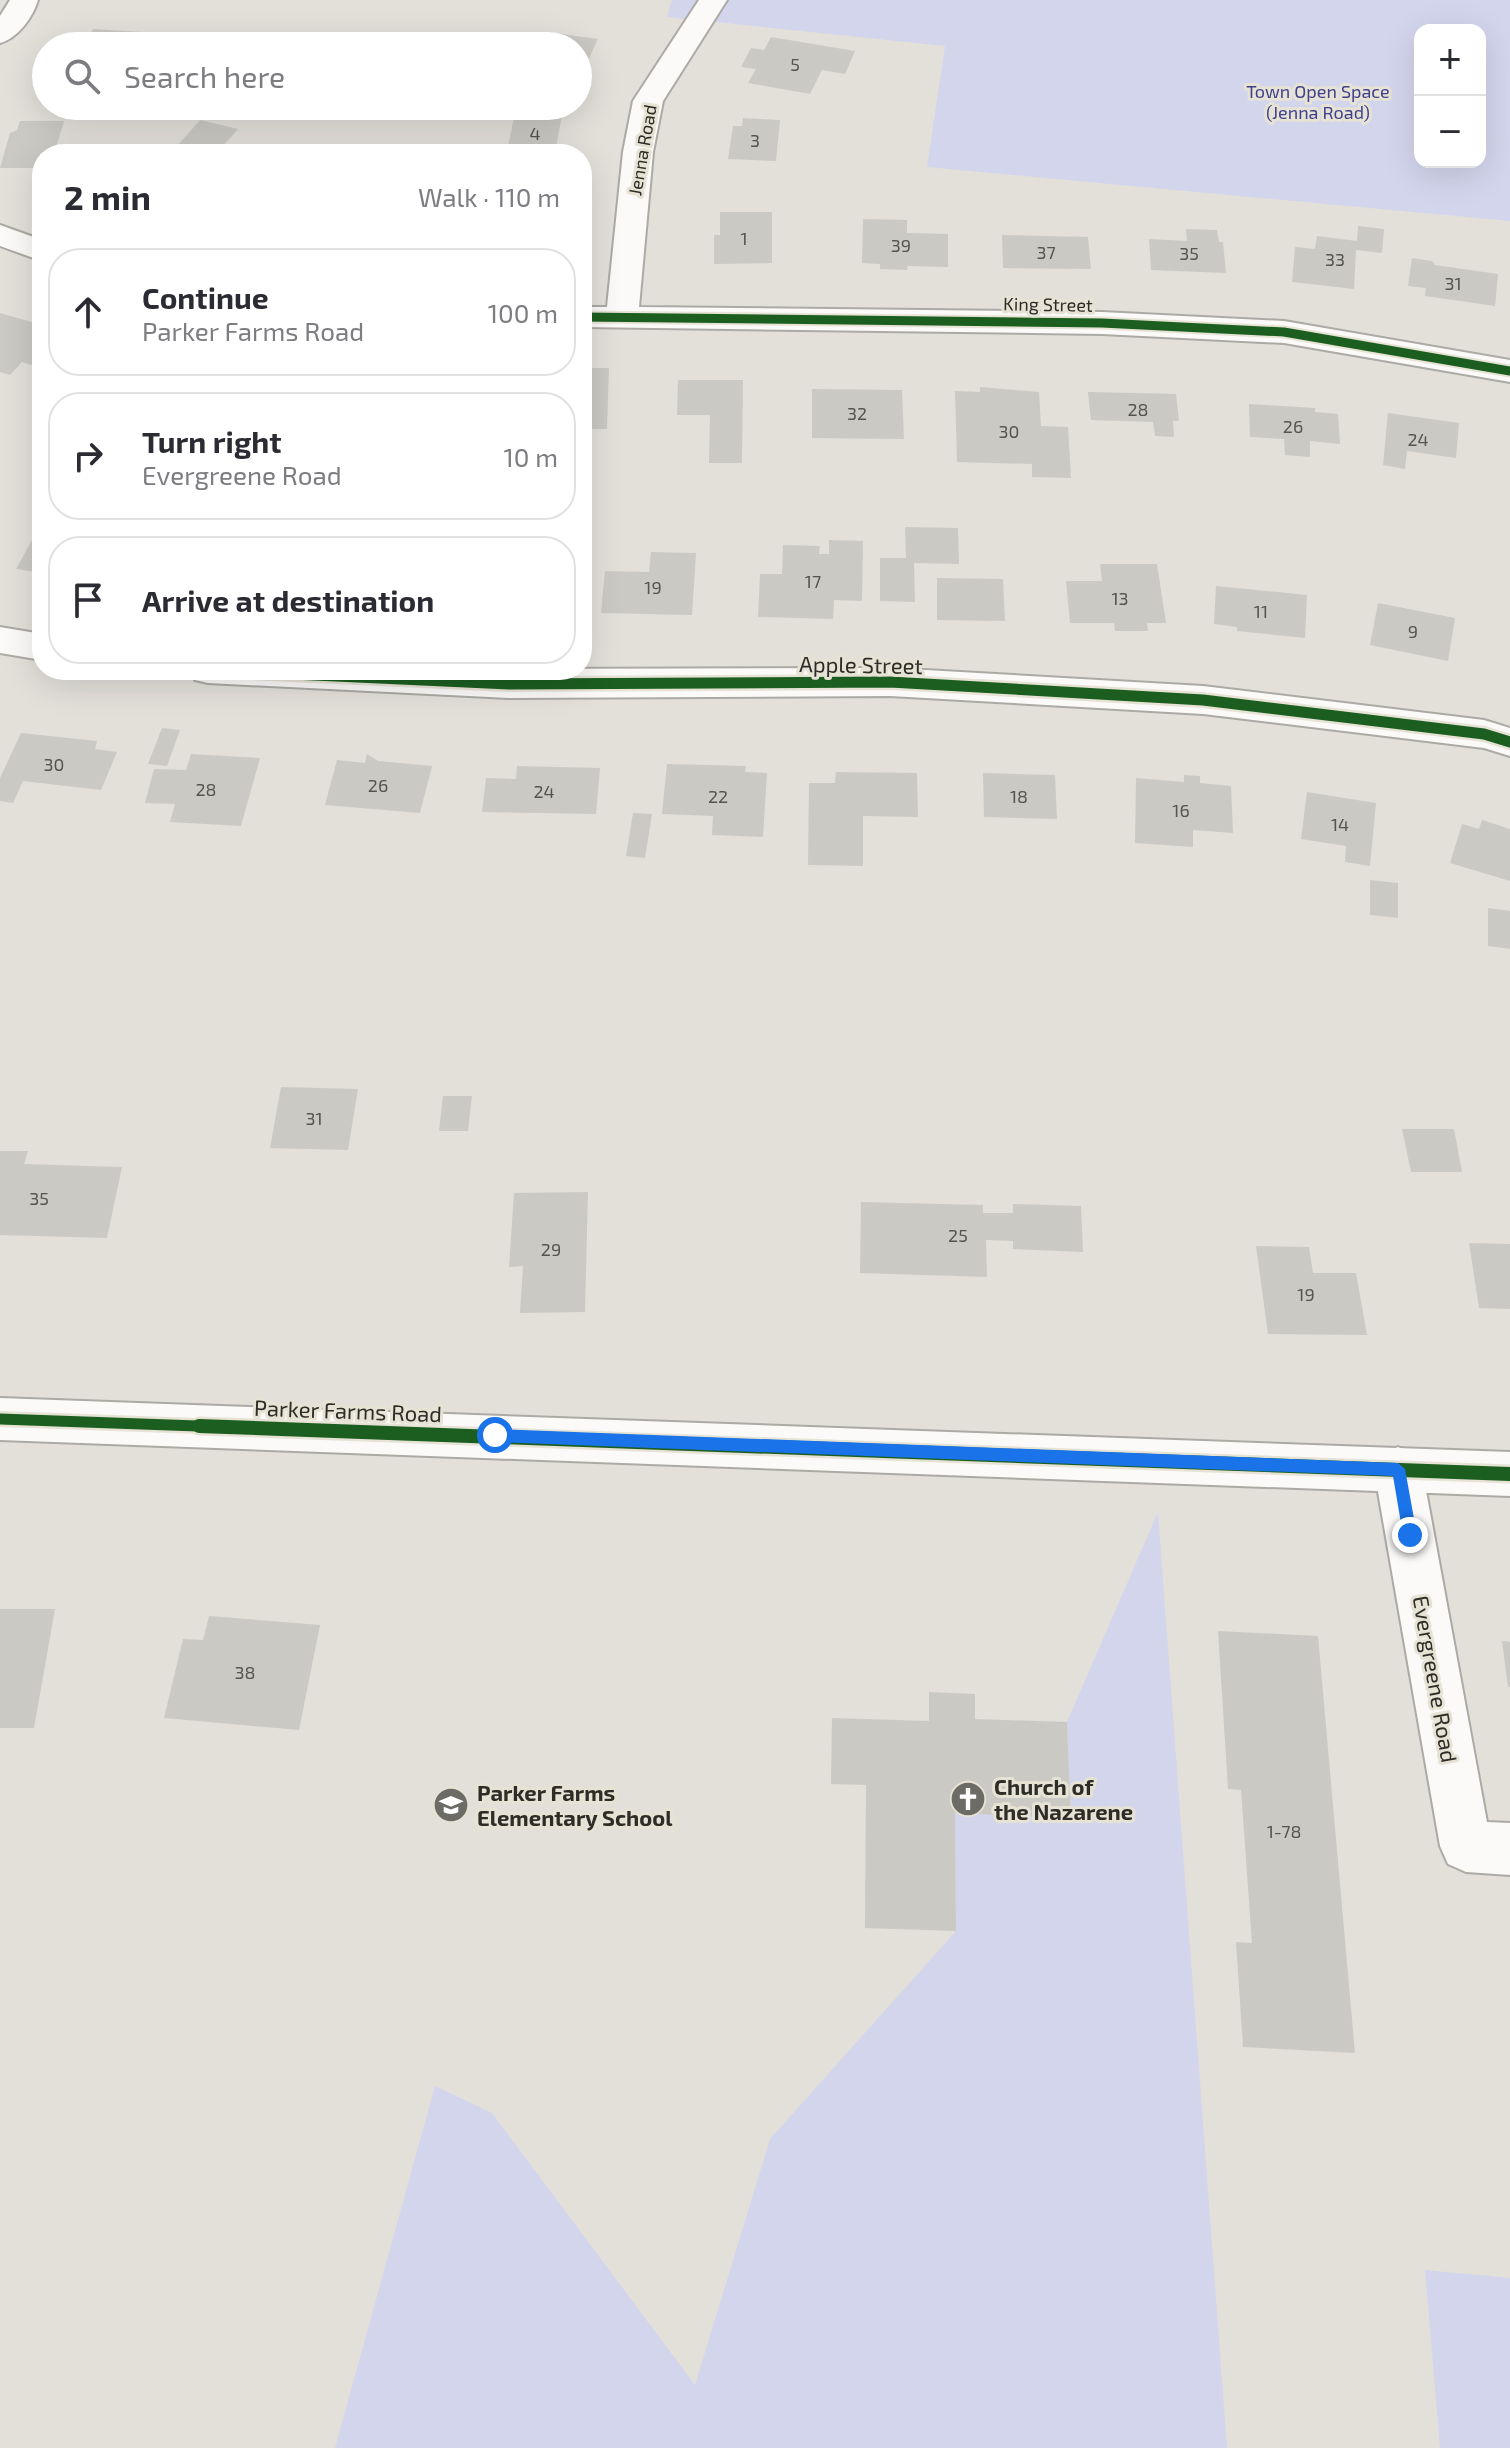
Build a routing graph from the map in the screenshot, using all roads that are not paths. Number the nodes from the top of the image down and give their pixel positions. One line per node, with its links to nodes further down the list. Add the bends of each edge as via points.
1 (24, 0): 3 (street)
2 (713, 0): 7 (street, Jenna Road, via 648,101)
3 (0, 34)
4 (0, 235): 5 (street)
5 (32, 247)
6 (592, 317): 7 (street, King Street)
7 (622, 318): 8 (street, King Street, via 1102,323 1284,332)
8 (1510, 371)
9 (0, 640): 10 (street)
10 (32, 645)
11 (423, 680): 12 (street, Apple Street, via 890,682 1140,696 1484,734)
12 (1510, 742)
13 (0, 1419): 14 (street, Parker Farms Road)
14 (1398, 1469): 15 (street, Parker Farms Road); 16 (street, Evergreene Road, via 1466,1846)
15 (1510, 1474)
16 (1510, 1849)

